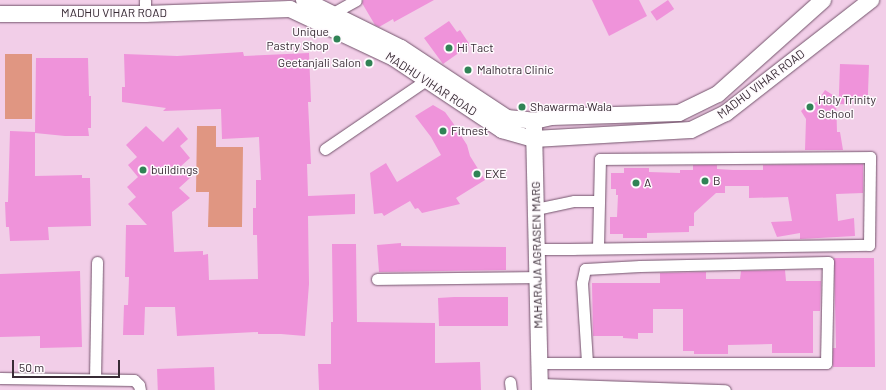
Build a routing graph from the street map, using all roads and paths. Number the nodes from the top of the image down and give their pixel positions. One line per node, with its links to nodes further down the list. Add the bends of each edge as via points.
1 (304, 0): 7 (street, MADHU VIHAR ROAD)
2 (356, 0): 7 (street)
3 (823, 0): 9 (street, MADHU VIHAR ROAD)
4 (871, 0): 10 (street, MADHU VIHAR ROAD)
5 (291, 5): 6 (street, MADHU VIHAR ROAD); 11 (street, MADHU VIHAR ROAD, via 394,58)
6 (145, 7): 8 (street, MADHU VIHAR ROAD)
7 (333, 13): 13 (street, MADHU VIHAR ROAD, via 401,48 507,118)
8 (0, 14)
9 (772, 45): 10 (street); 12 (street, MADHU VIHAR ROAD, via 718,94 679,113)
10 (788, 65): 14 (street, MADHU VIHAR ROAD, via 726,113 691,130)
11 (426, 80): 15 (street, MADHU VIHAR ROAD, via 502,130); 16 (street)
12 (551, 117): 13 (street, MADHU VIHAR ROAD); 14 (street)
13 (534, 121): 15 (street, MAHARAJA AGRASEN MARG)
14 (554, 137): 15 (street, MADHU VIHAR ROAD)
15 (534, 139): 18 (street, MAHARAJA AGRASEN MARG)
16 (325, 149)
17 (599, 201): 18 (street, via 574,201); 19 (street); 19 (street, via 600,159 870,158 869,245)
18 (536, 209): 20 (street, MAHARAJA AGRASEN MARG)
19 (598, 248): 20 (street)
20 (537, 249): 22 (street, MAHARAJA AGRASEN MARG)
21 (97, 262): 27 (street)
22 (538, 277): 23 (street); 25 (street, MAHARAJA AGRASEN MARG)
23 (378, 279)
24 (587, 362): 24 (street, via 582,283 585,269 828,262 826,363); 25 (street)
25 (540, 363): 28 (street, MAHARAJA AGRASEN MARG)
26 (0, 378): 27 (street)
27 (95, 379): 29 (street, via 134,380 139,384)
28 (540, 387): 30 (street)
29 (140, 390)
30 (725, 390)

